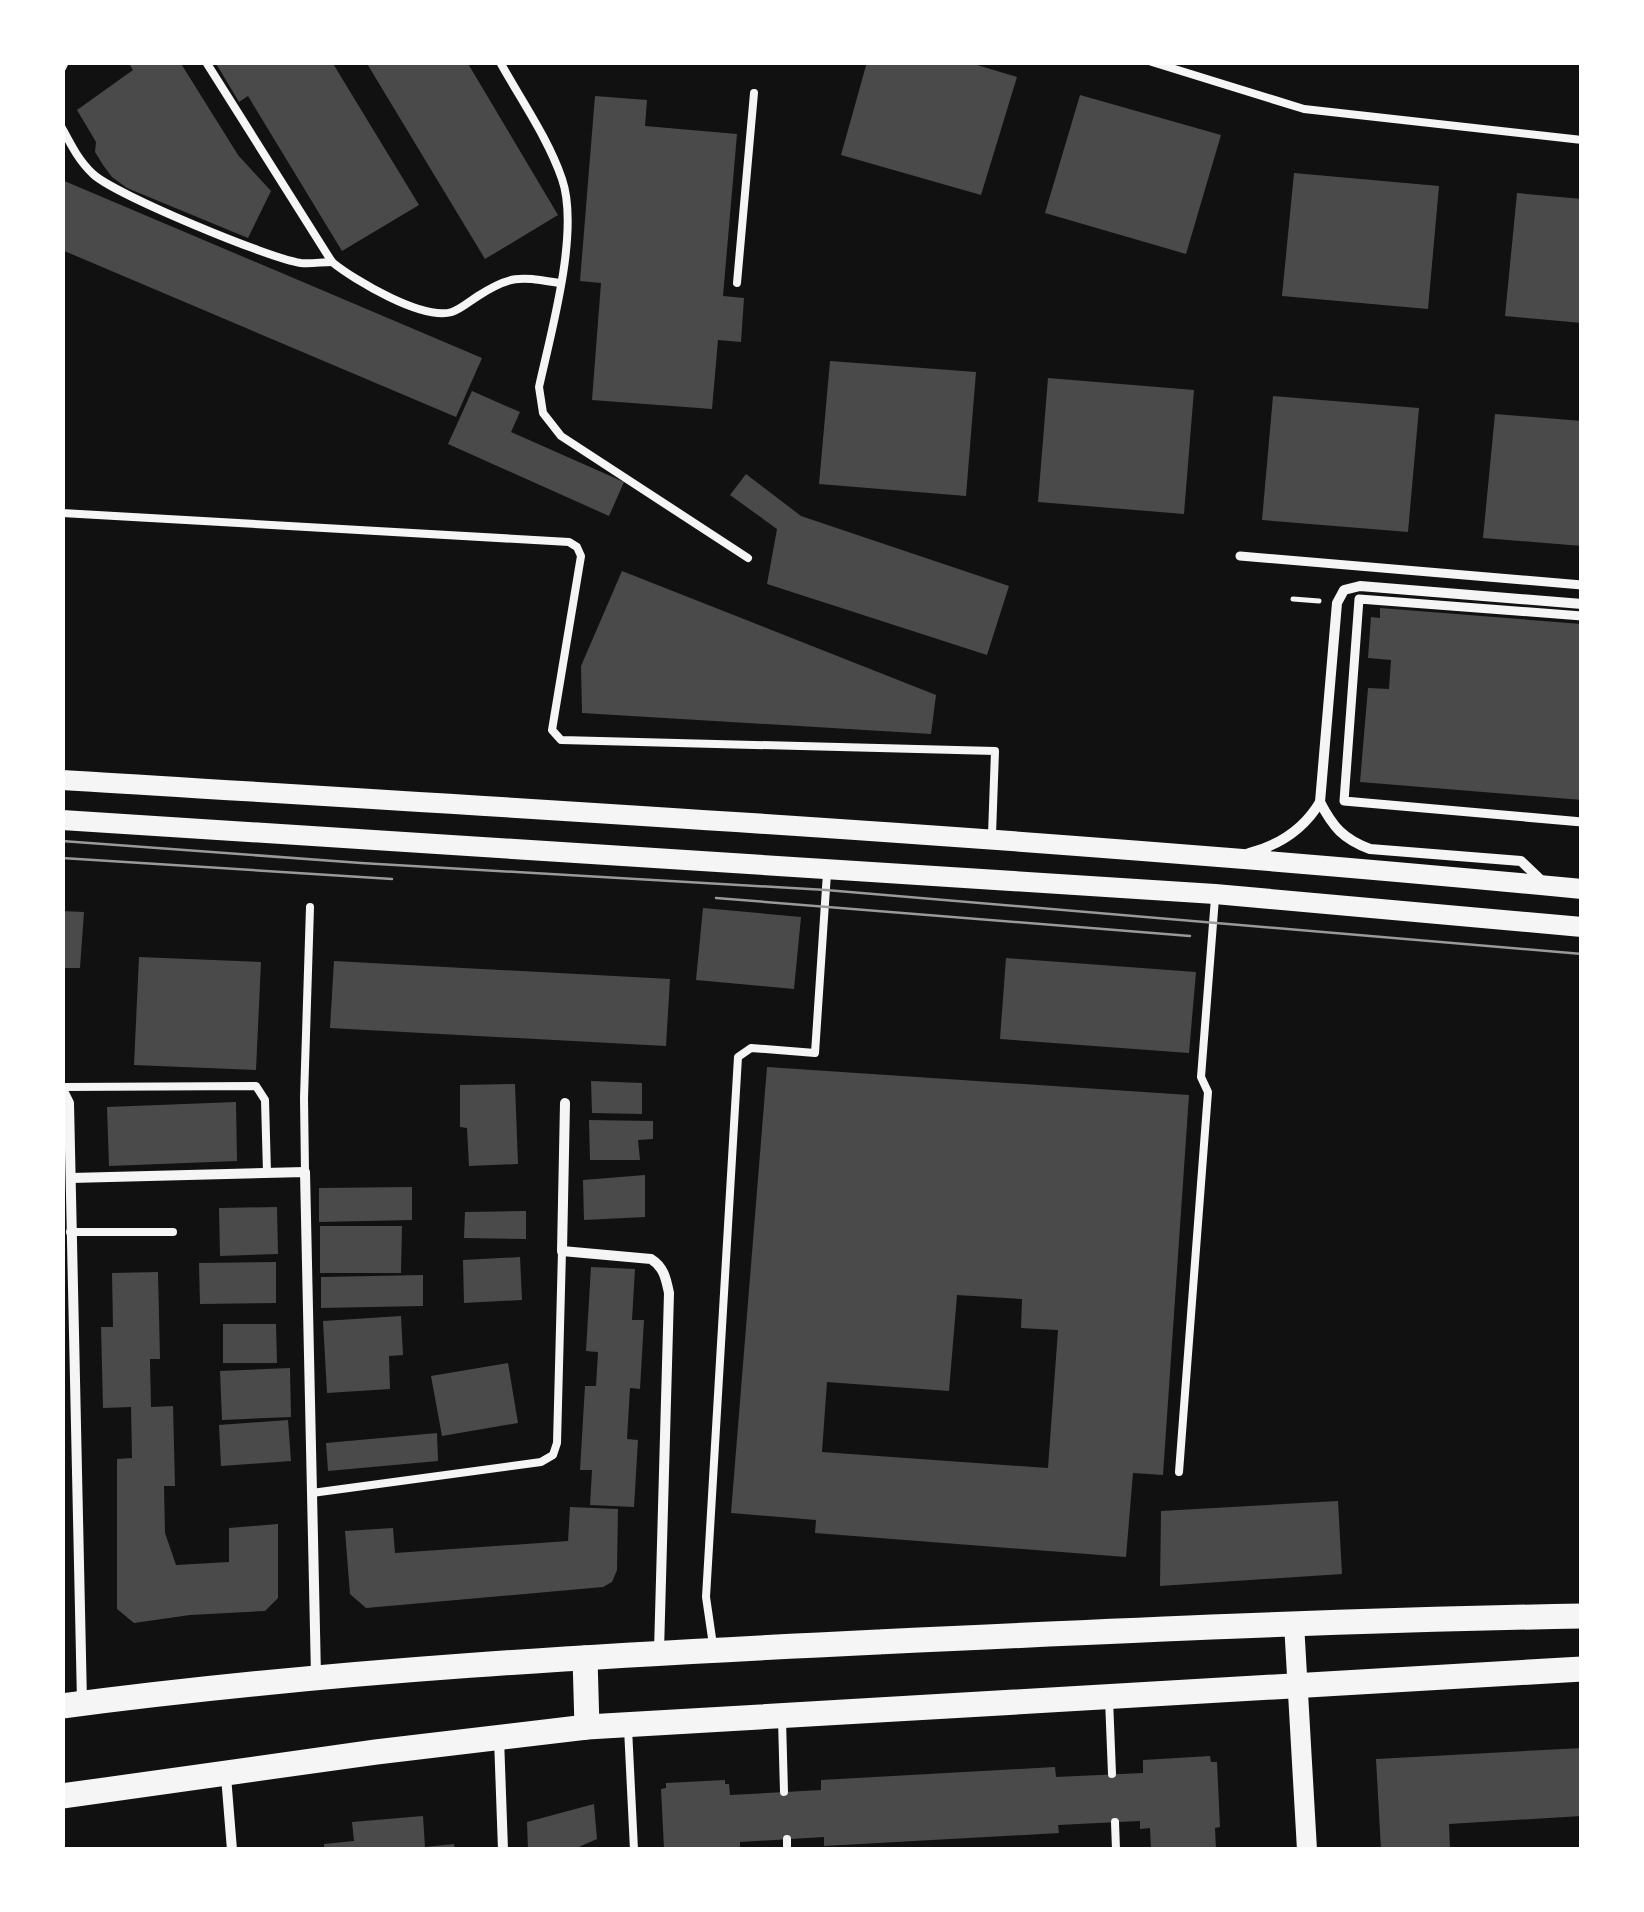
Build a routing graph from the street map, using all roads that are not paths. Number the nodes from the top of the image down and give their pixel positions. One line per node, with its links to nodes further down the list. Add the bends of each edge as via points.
1 (206, 62): 7 (lane)
2 (500, 62): 9 (lane, via 563,182 570,222)
3 (1152, 62): 6 (lane, via 1304,109)
4 (754, 94): 8 (lane)
5 (62, 128): 7 (lane, via 73,150 115,189 255,249 299,263)
6 (1582, 140)
7 (332, 262): 9 (lane, via 432,314 453,312 519,276)
8 (737, 282)
9 (559, 283): 12 (lane, via 539,387 543,413 562,436)
10 (62, 513): 22 (lane, via 569,542 582,556 554,736 995,752)
11 (1240, 556): 13 (street)
12 (748, 558)
13 (1441, 574): 14 (street); 15 (street)
14 (1582, 585)
15 (1440, 604): 17 (street); 21 (street, via 1359,599 1344,801)
16 (1582, 604): 19 (street, via 1344,590 1337,602)
17 (1582, 616)
18 (62, 780): 22 (main road)
19 (1320, 802): 23 (street, via 1270,848); 26 (street, via 1333,827 1370,849 1521,860)
20 (62, 820): 24 (main road)
21 (1582, 822)
22 (991, 842): 23 (main road); 25 (main road)
23 (1233, 857): 26 (main road)
24 (827, 869): 25 (main road); 43 (lane, via 815,1053 751,1048 738,1057 706,1597)
25 (987, 879): 28 (main road)
26 (1546, 886): 27 (main road)
27 (1582, 889)
28 (1215, 894): 30 (main road); 39 (lane, via 1201,1077 1208,1092)
29 (310, 907): 34 (lane)
30 (1582, 926)
31 (62, 1088): 33 (lane, via 256,1086 265,1100); 35 (street, via 69,1103)
32 (566, 1103): 38 (street)
33 (267, 1172): 34 (street); 35 (street)
34 (306, 1172): 40 (street)
35 (71, 1178): 36 (street)
36 (70, 1232): 37 (lane); 50 (street)
37 (173, 1232)
38 (562, 1251): 40 (lane, via 553,1455); 44 (street, via 651,1259 666,1276)
39 (1179, 1472)
40 (312, 1494): 47 (street)
41 (1582, 1616): 42 (main road)
42 (1294, 1623): 43 (main road); 48 (main road)
43 (714, 1649): 44 (main road)
44 (659, 1652): 45 (main road)
45 (586, 1658): 47 (main road); 53 (main road)
46 (1582, 1668): 48 (main road)
47 (316, 1678): 50 (main road)
48 (1296, 1684): 49 (main road); 66 (main road)
49 (1109, 1696): 51 (main road); 56 (lane)
50 (72, 1704)
51 (782, 1715): 52 (main road); 57 (lane)
52 (627, 1724): 53 (main road); 63 (lane)
53 (587, 1727): 54 (main road)
54 (499, 1737): 55 (main road); 62 (street)
55 (226, 1773): 58 (main road); 61 (street)
56 (1112, 1774)
57 (784, 1792)
58 (62, 1796)
59 (1115, 1822): 65 (lane)
60 (786, 1839): 64 (lane)
61 (232, 1850)
62 (504, 1850)
63 (634, 1850)
64 (787, 1850)
65 (1116, 1850)
66 (1308, 1850)

